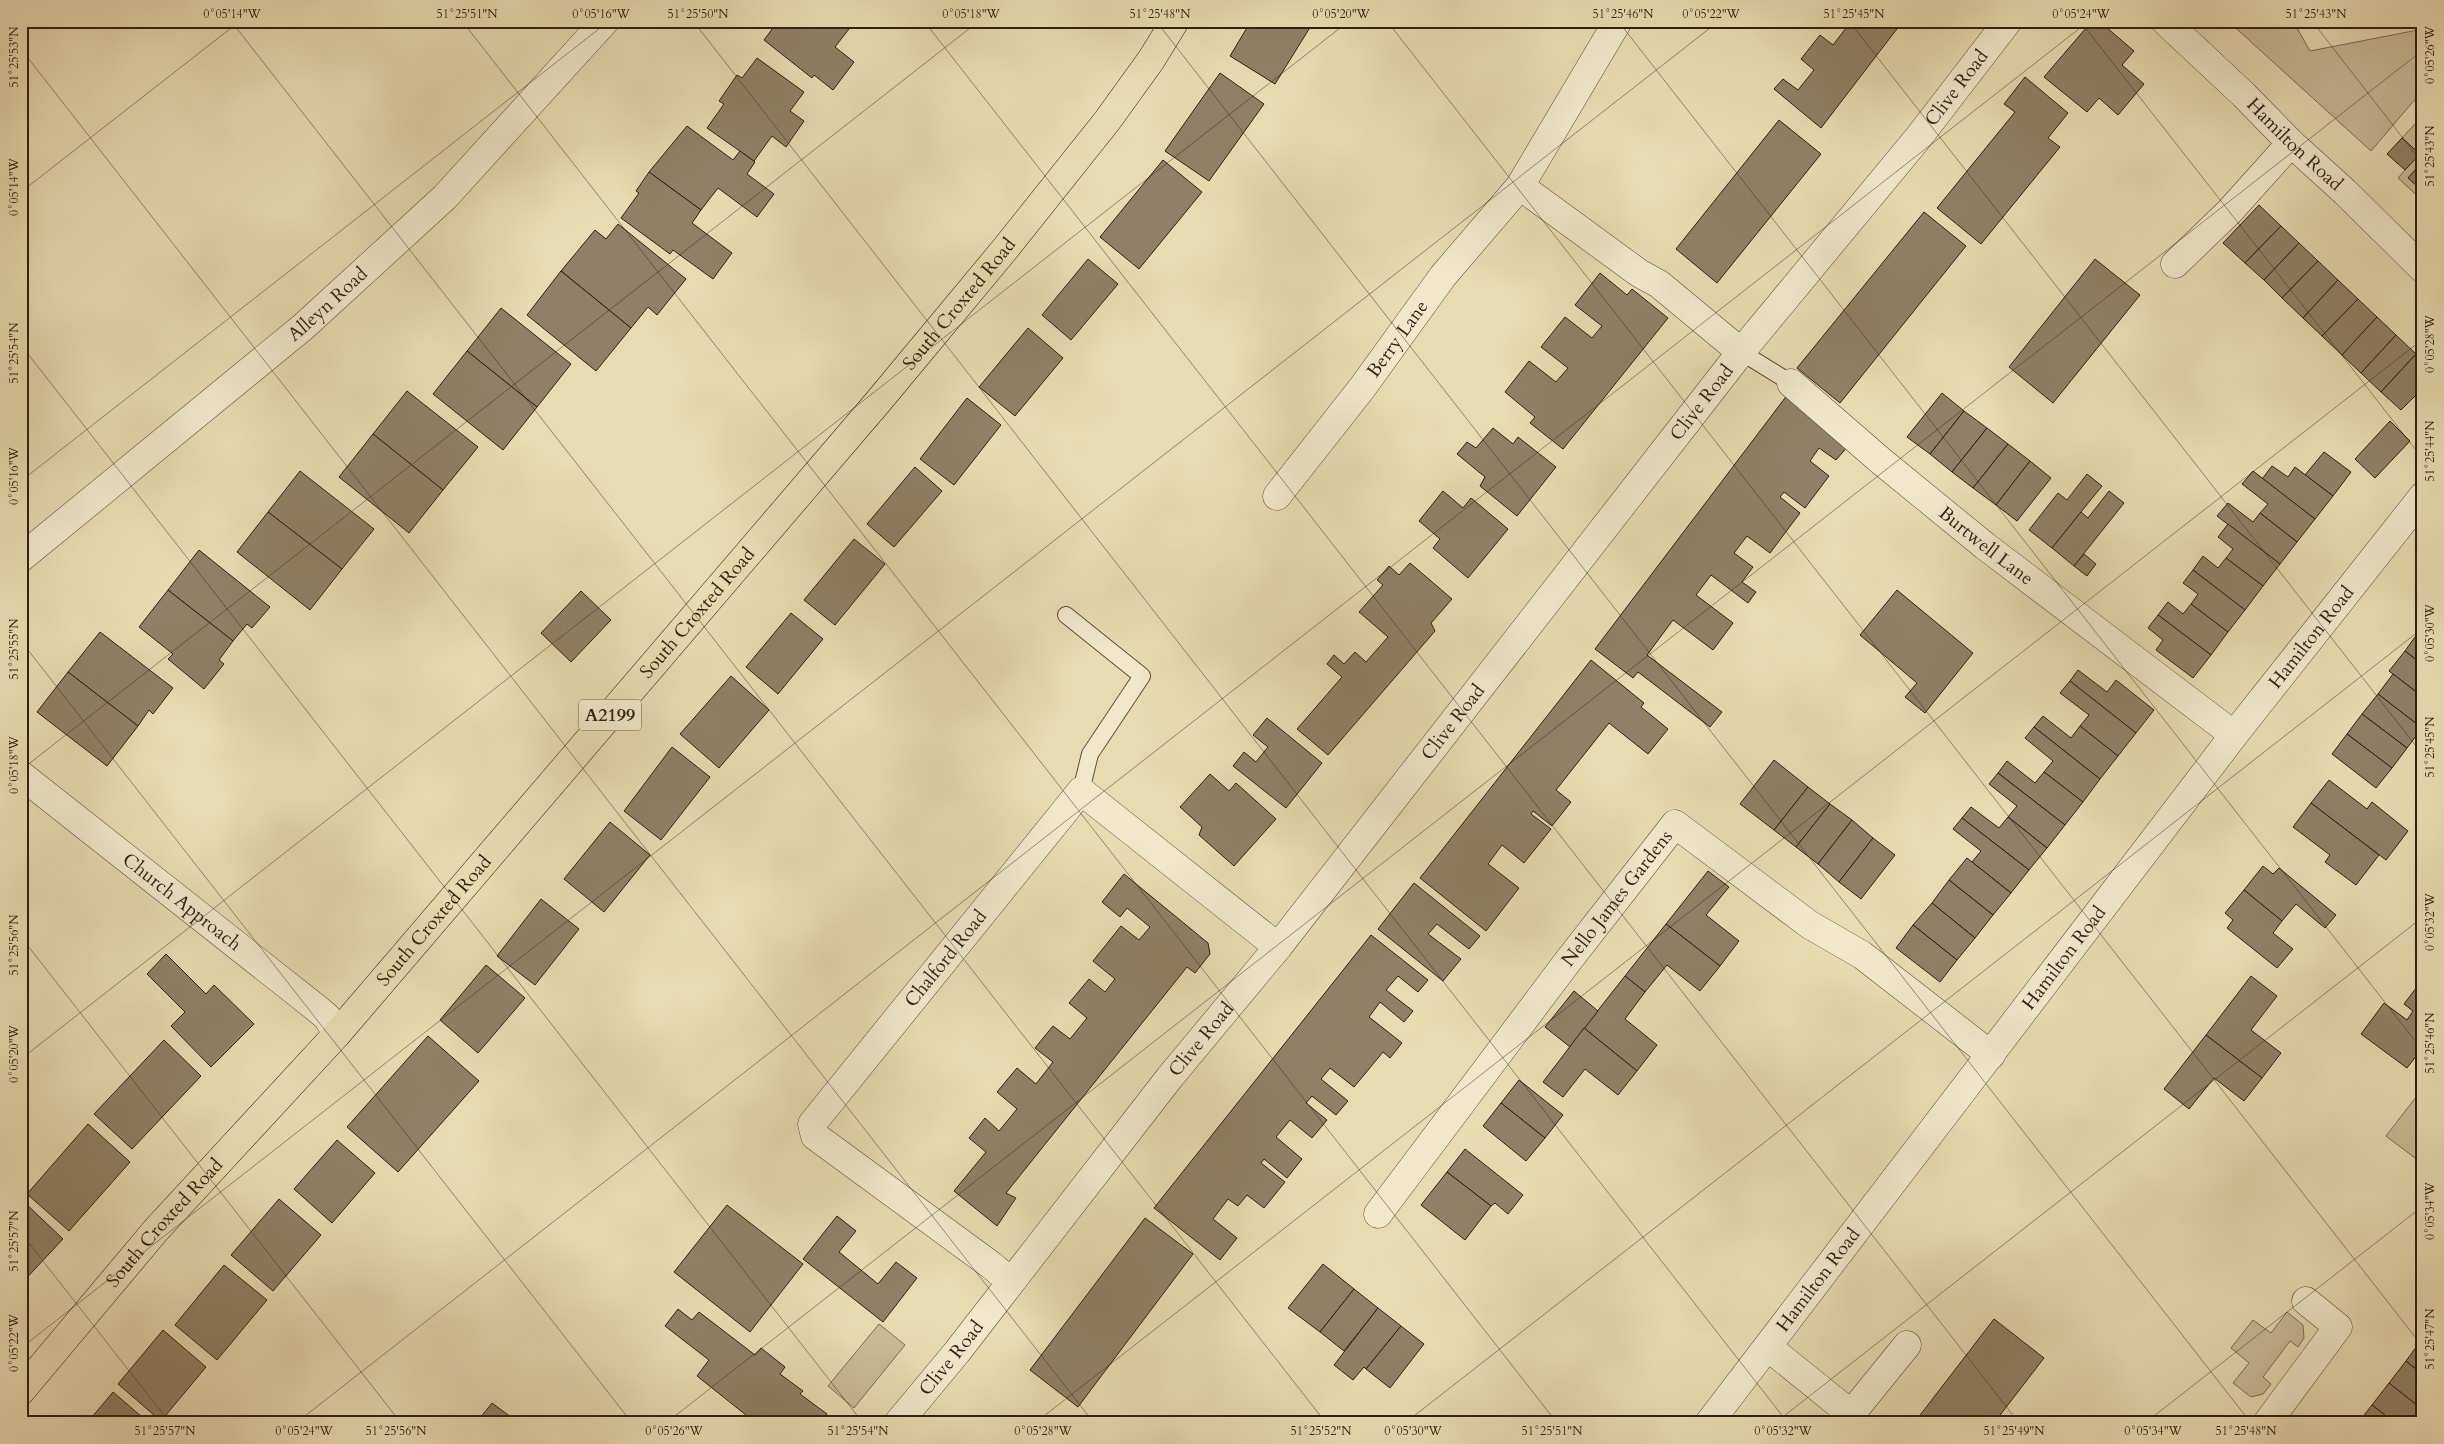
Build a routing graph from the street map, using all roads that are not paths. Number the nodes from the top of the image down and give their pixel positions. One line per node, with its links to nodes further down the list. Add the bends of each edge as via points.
1 (605, 21): 14 (street, Alleyn Road, via 445,197 303,326)
2 (1175, 21): 20 (main road, South Croxted Road / A2199, via 1112,114 1005,249)
3 (1618, 21): 7 (street, Berry Lane)
4 (2008, 21): 10 (street, Clive Road, via 1918,138)
5 (2165, 21): 6 (street, Hamilton Road)
6 (2291, 143): 8 (street, via 2229,212); 9 (street, Hamilton Road)
7 (1520, 186): 10 (street, via 1639,273 1659,284); 12 (street, Berry Lane, via 1443,276 1362,388)
8 (2175, 264)
9 (2423, 269)
10 (1741, 352): 11 (lane, Burtwell Lane); 19 (street, Clive Road)
11 (1791, 383): 16 (street, Burtwell Lane, via 1985,546)
12 (1277, 496)
13 (2423, 496): 16 (street, Hamilton Road)
14 (21, 558)
15 (1066, 615): 18 (lane, via 1142,676 1090,754)
16 (2234, 735): 21 (street, Hamilton Road)
17 (21, 775): 20 (street, Church Approach, via 327,1016)
18 (1081, 791): 19 (street); 23 (street, Chalford Road, via 812,1124 815,1136)
19 (1278, 947): 23 (street, Clive Road, via 1170,1077)
20 (337, 1034): 27 (main road, South Croxted Road / A2199, via 156,1230)
21 (1991, 1055): 22 (street, Nello James Gardens, via 1862,955 1810,926 1675,824); 26 (street, Hamilton Road)
22 (1378, 1214)
23 (1010, 1282): 28 (street, Clive Road)
24 (2306, 1301): 30 (street, via 2338,1327)
25 (1906, 1345): 26 (street, via 1851,1414)
26 (1768, 1347): 29 (street, Hamilton Road)
27 (21, 1391)
28 (899, 1422)
29 (1709, 1423)
30 (2267, 1423)

